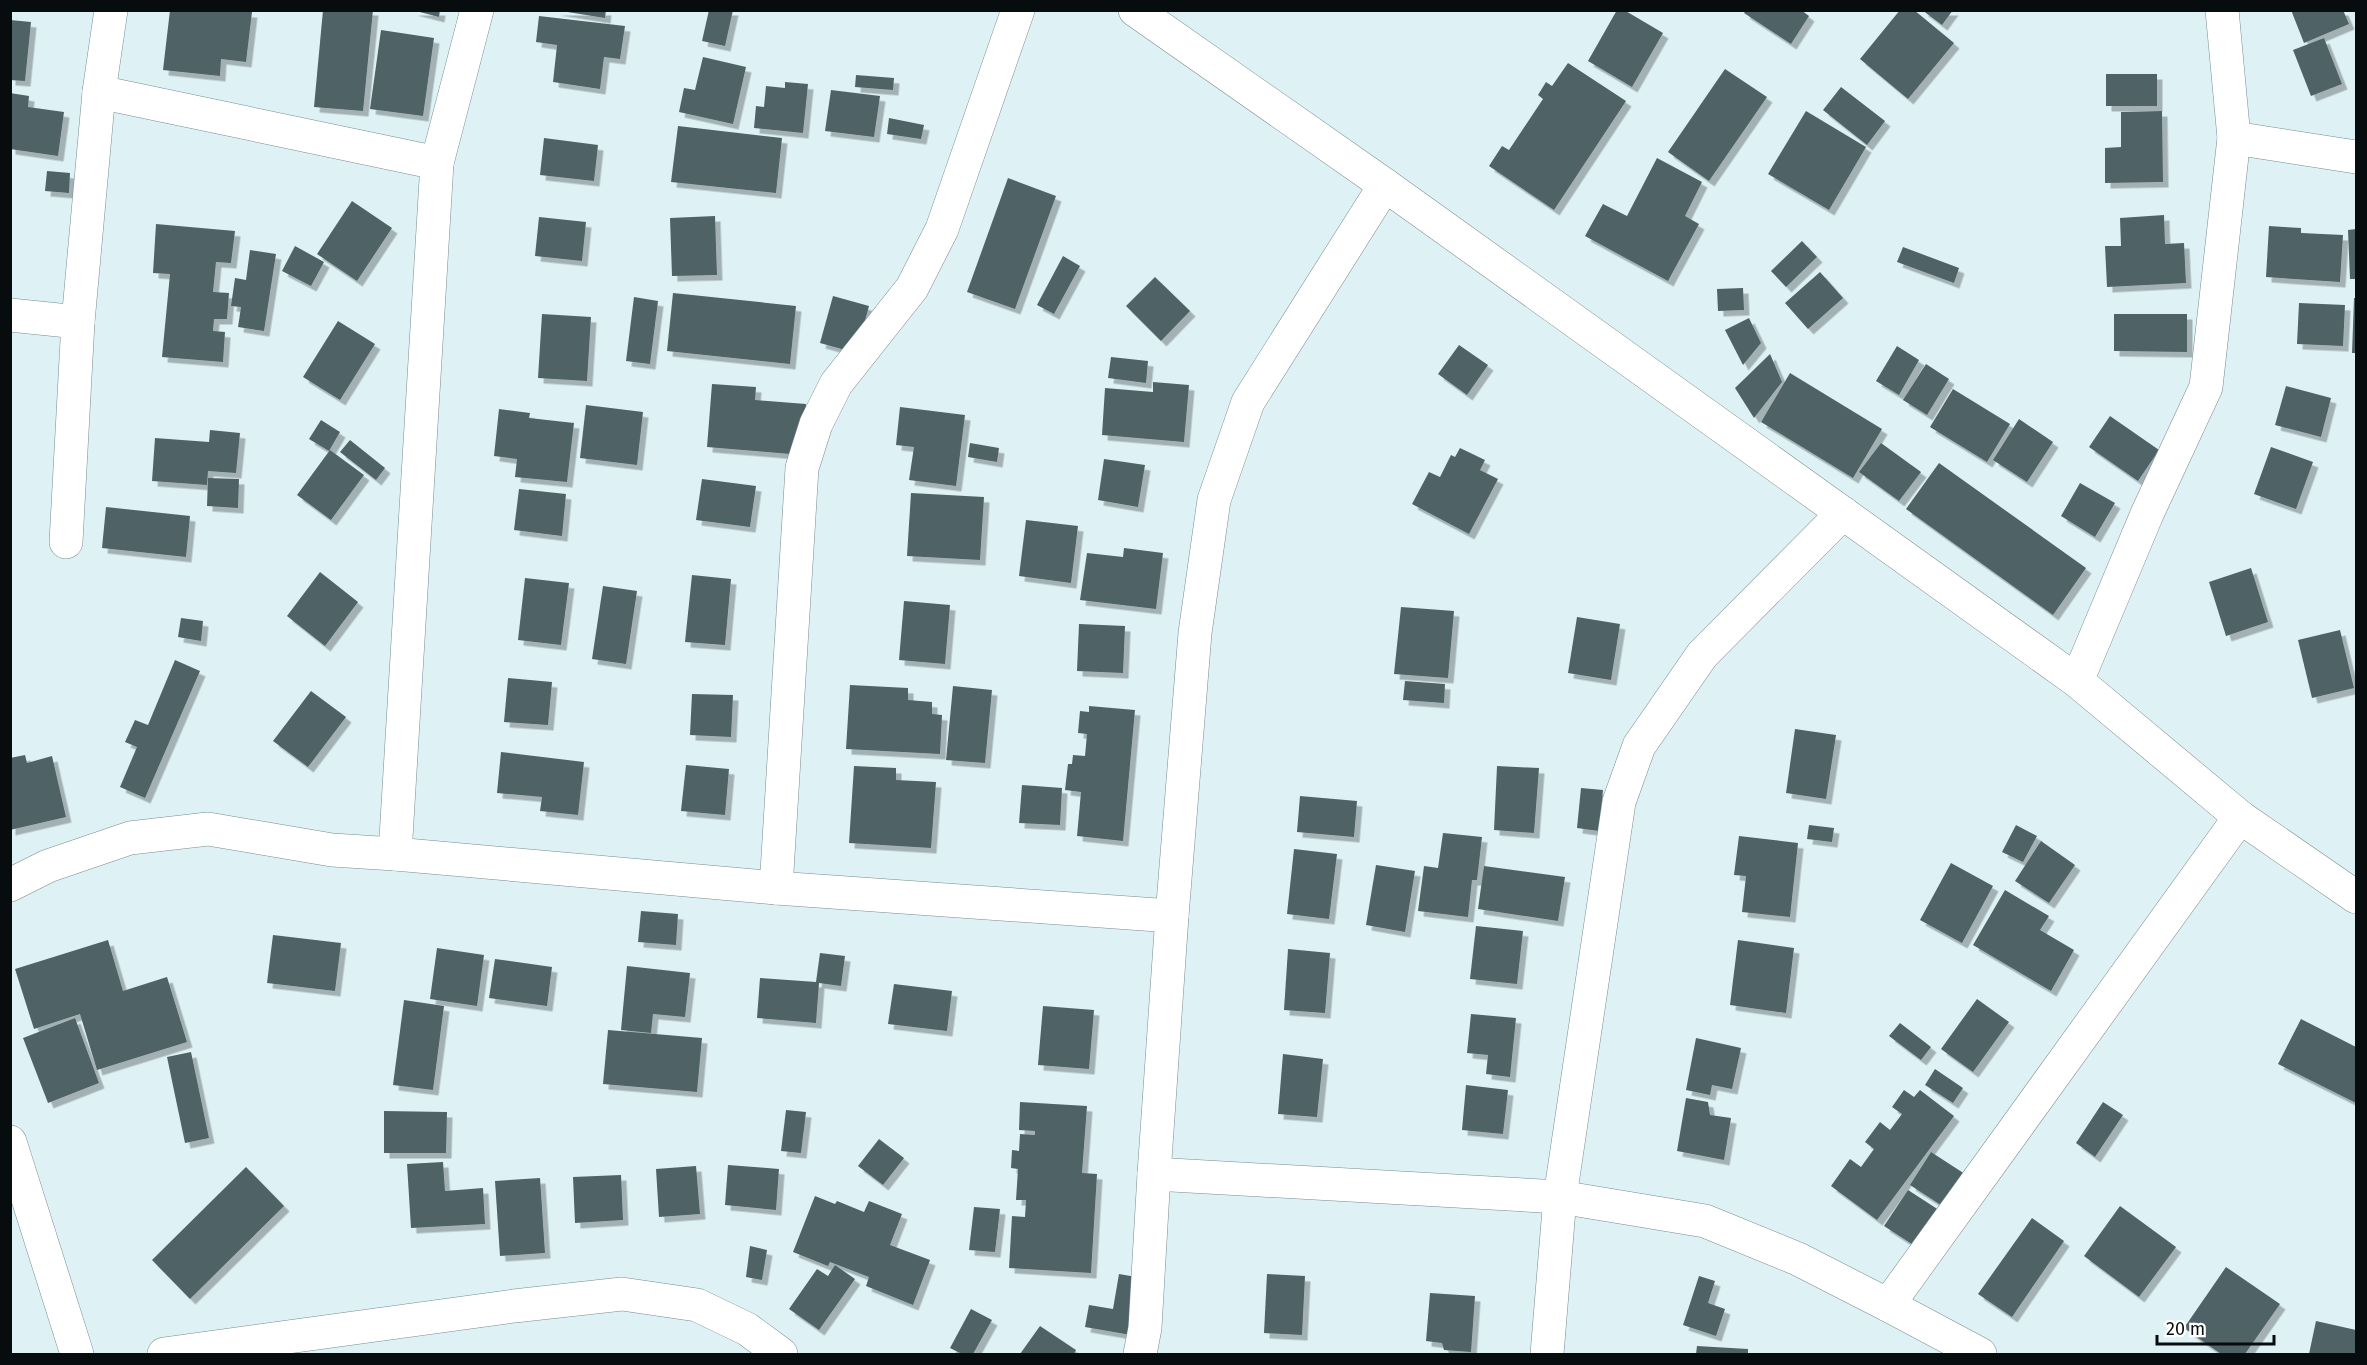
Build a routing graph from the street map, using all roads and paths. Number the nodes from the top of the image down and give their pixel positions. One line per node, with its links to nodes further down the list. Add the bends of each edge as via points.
1 (111, 10): 6 (street)
2 (477, 10): 9 (street)
3 (1018, 10): 19 (street, via 942,230 912,288 836,384 816,424 802,468)
4 (1135, 10): 10 (street)
5 (2222, 10): 7 (street)
6 (99, 92): 9 (street); 12 (street)
7 (2234, 138): 8 (street); 15 (street, via 2206,387)
8 (2356, 157)
9 (437, 163): 17 (street)
10 (1385, 185): 13 (street); 21 (street, via 1248,402 1214,500 1195,633)
11 (10, 315): 12 (street)
12 (78, 322): 14 (street)
13 (1844, 513): 15 (street); 24 (street, via 1702,655 1639,746 1619,802)
14 (66, 542)
15 (2077, 681): 16 (street)
16 (2240, 817): 20 (street); 25 (street)
17 (395, 854): 18 (street, via 332,850 207,829 130,838 48,866); 19 (street)
18 (10, 885)
19 (776, 888): 21 (street)
20 (2356, 897)
21 (1172, 916): 23 (street)
22 (10, 1142): 27 (street)
23 (1154, 1174): 24 (street); 30 (street)
24 (1560, 1197): 25 (street, via 1705,1221 1798,1259); 31 (street)
25 (1888, 1305): 32 (street)
26 (206, 1352): 28 (street); 29 (street, via 621,1294 697,1305 747,1329)
27 (77, 1354)
28 (164, 1354)
29 (782, 1354)
30 (1140, 1354)
31 (1547, 1354)
32 (1980, 1354)

